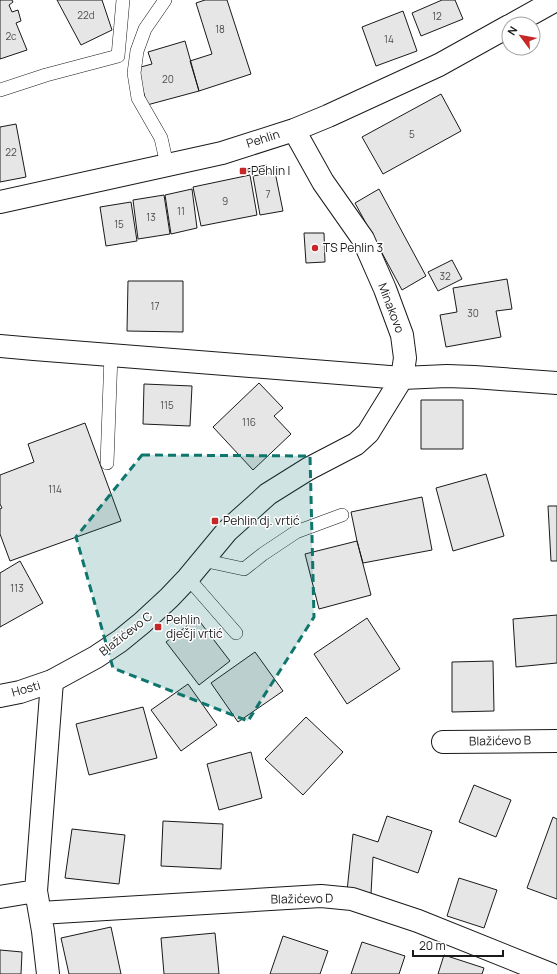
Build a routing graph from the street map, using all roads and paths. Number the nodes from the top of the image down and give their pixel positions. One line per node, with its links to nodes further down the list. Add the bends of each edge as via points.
1 (123, 0): 6 (lane, via 118,56)
2 (165, 0): 8 (lane, via 146,29 137,51 134,73 138,98 161,138)
3 (556, 0): 4 (street)
4 (527, 16)
5 (501, 30): 7 (street, Pehlin, via 439,65)
6 (0, 90)
7 (294, 130): 8 (street, Pehlin, via 222,153); 12 (street, Minakovo, via 323,182 363,239 382,282 402,335 405,358)
8 (168, 165): 9 (street, Pehlin)
9 (0, 202)
10 (0, 346): 11 (street)
11 (112, 355): 12 (street); 14 (lane)
12 (402, 378): 13 (street, via 447,376); 16 (street, Blažićevo C, via 368,433 356,444 268,494 227,530)
13 (557, 383)
14 (107, 463)
15 (342, 515): 16 (lane, via 296,532 244,569)
16 (202, 560): 17 (street, Blažićevo C)
17 (188, 578): 18 (lane); 19 (street, Blažićevo C, via 164,603 120,641)
18 (236, 633)
19 (52, 681): 20 (street, Hosti); 23 (street)
20 (0, 696)
21 (557, 741): 22 (street, Blažićevo B)
22 (443, 742)
23 (36, 891): 24 (street); 25 (street)
24 (0, 897)
25 (40, 913): 26 (street); 27 (street, Blažićevo D, via 321,896 352,899 418,920)
26 (48, 974)
27 (550, 974)

